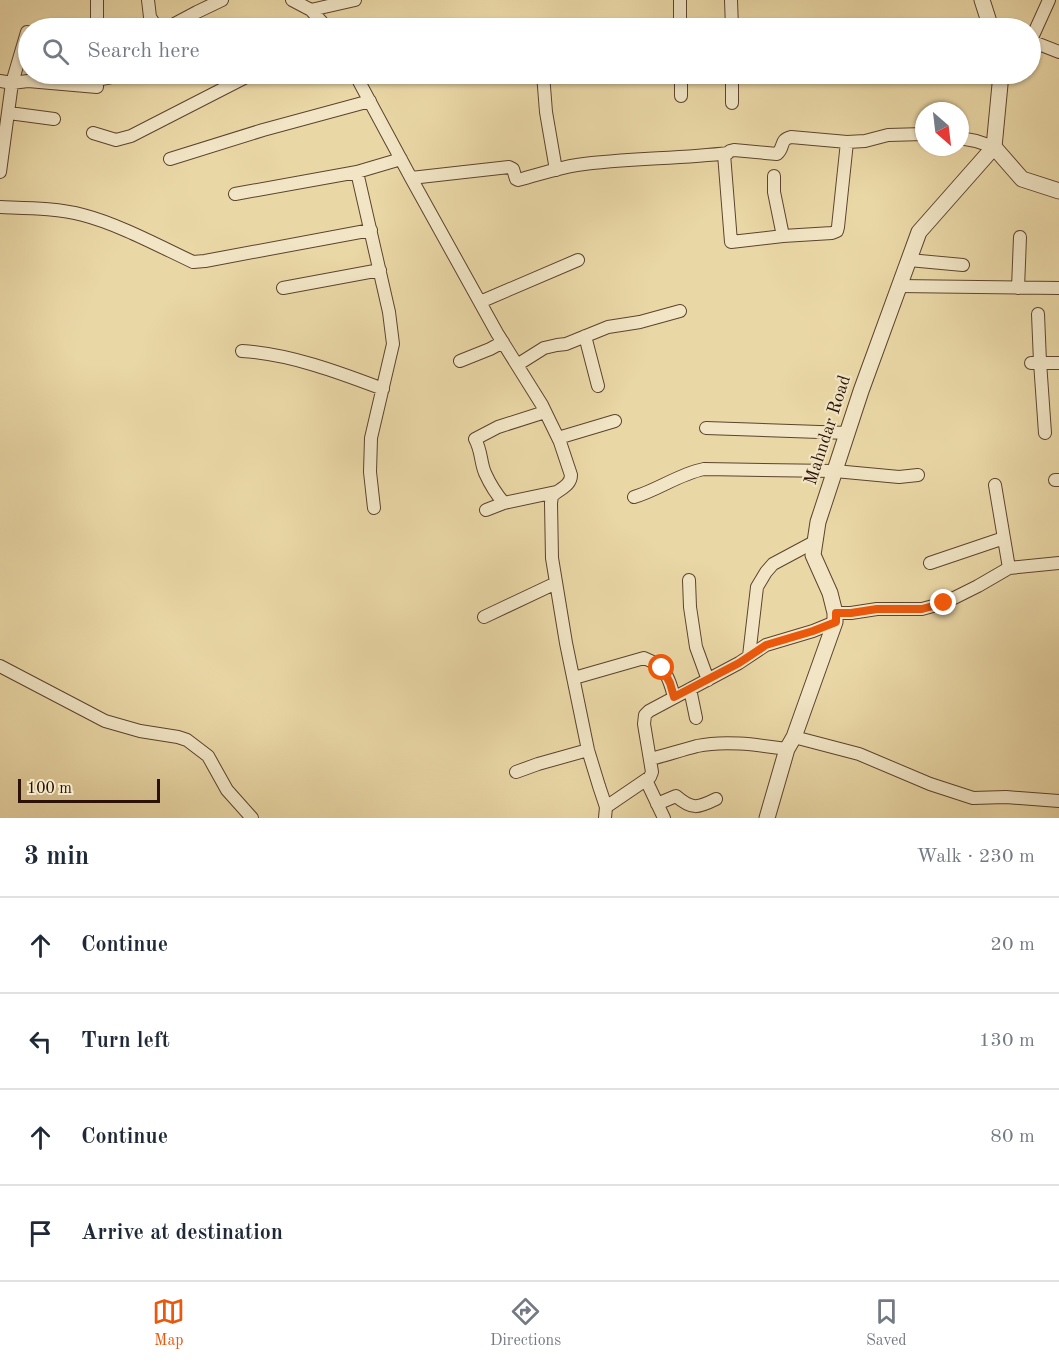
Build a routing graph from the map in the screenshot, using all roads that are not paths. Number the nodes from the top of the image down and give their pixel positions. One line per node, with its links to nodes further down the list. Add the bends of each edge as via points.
1 (97, 0): 12 (street)
2 (148, 0): 13 (street)
3 (222, 0): 10 (street)
4 (292, 0): 11 (street)
5 (355, 0): 11 (street)
6 (680, 0): 16 (street)
7 (731, 0): 17 (street)
8 (982, 0): 18 (street)
9 (1049, 0): 19 (street)
10 (200, 5): 14 (street)
11 (310, 10): 15 (street)
12 (97, 18)
13 (151, 18)
14 (183, 18)
15 (318, 18)
16 (680, 18)
17 (732, 18)
18 (988, 18)
19 (1041, 18)
20 (1041, 45): 21 (street)
21 (1059, 52)
22 (18, 53): 23 (street)
23 (6, 82): 35 (street)
24 (62, 84): 25 (street)
25 (97, 84)
26 (232, 84): 37 (street, via 130,136 116,140)
27 (361, 84): 33 (street)
28 (544, 84): 45 (street)
29 (681, 84): 32 (street)
30 (732, 84): 34 (street)
31 (1000, 84): 41 (street)
32 (681, 96)
33 (370, 101): 43 (street); 44 (street)
34 (732, 103)
35 (6, 117): 36 (street); 46 (street)
36 (54, 119)
37 (93, 133)
38 (915, 134): 40 (street)
39 (969, 140): 41 (street)
40 (847, 142): 42 (street, via 791,137 786,138 777,154 734,150); 54 (street, via 837,231)
41 (994, 147): 50 (street, via 1022,178); 57 (street, Mahndar Road, via 919,232)
42 (724, 154): 45 (street, via 621,160); 54 (street, via 731,242)
43 (170, 159)
44 (401, 159): 47 (street); 49 (street)
45 (556, 170): 49 (street, via 518,180 509,167)
46 (0, 172)
47 (357, 172): 51 (street); 53 (street)
48 (774, 176): 54 (street)
49 (411, 177): 64 (street)
50 (1059, 191)
51 (235, 194)
52 (0, 207): 53 (street, via 81,214 193,262)
53 (371, 230): 59 (street)
54 (783, 236)
55 (1020, 237): 62 (street)
56 (578, 260): 64 (street)
57 (909, 260): 58 (street); 60 (street, Mahndar Road)
58 (963, 265)
59 (380, 270): 61 (street); 75 (street, via 393,344)
60 (899, 286): 62 (street); 79 (street, Mahndar Road)
61 (284, 288)
62 (1018, 288): 63 (street)
63 (1059, 288)
64 (480, 303): 68 (street)
65 (680, 311): 67 (street)
66 (1038, 314): 71 (street)
67 (585, 336): 73 (street, via 544,348); 74 (street)
68 (503, 342): 70 (street); 73 (street)
69 (242, 351): 75 (street, via 282,357)
70 (460, 362)
71 (1035, 363): 72 (street); 80 (street)
72 (1059, 363)
73 (517, 365): 76 (street)
74 (598, 386)
75 (383, 389): 88 (street, via 371,438)
76 (545, 411): 81 (street); 87 (street, via 476,439 484,472)
77 (615, 421): 81 (street)
78 (706, 428): 79 (street)
79 (848, 433): 82 (street, Mahndar Road)
80 (1045, 433)
81 (558, 438): 85 (street, via 572,475 568,484)
82 (835, 471): 83 (street); 86 (street, via 704,469); 91 (street, Mahndar Road, via 818,522)
83 (918, 475)
84 (995, 485): 90 (street)
85 (556, 492): 87 (street); 96 (street, via 551,503)
86 (634, 497)
87 (504, 503): 89 (street)
88 (374, 508)
89 (486, 510)
90 (1004, 538): 92 (street); 94 (street)
91 (816, 541): 98 (street, Mahndar Road, via 813,555); 99 (street, via 773,564 762,578 757,587)
92 (930, 563)
93 (1059, 564): 94 (street)
94 (1008, 568): 98 (street, via 944,603 922,609 877,609)
95 (689, 580): 102 (street, via 696,647)
96 (556, 583): 97 (street); 101 (street)
97 (484, 616)
98 (836, 617): 99 (street, via 813,631 766,645); 106 (street)
99 (749, 656): 102 (street)
100 (0, 666): 115 (street, via 105,721 187,740 208,756 227,790)
101 (574, 678): 104 (street, via 645,658 662,668); 107 (street)
102 (708, 680): 103 (street)
103 (690, 689): 104 (street); 105 (street)
104 (674, 697): 108 (street, via 645,715)
105 (696, 718)
106 (791, 743): 108 (street, via 698,746); 112 (street, via 859,754 973,798); 117 (street)
107 (588, 750): 109 (street); 114 (street)
108 (651, 759): 110 (street, via 652,772)
109 (516, 772)
110 (646, 780): 113 (street); 114 (street)
111 (716, 799): 113 (street, via 693,807 676,796)
112 (1059, 801)
113 (657, 804): 116 (street)
114 (606, 813)
115 (252, 818)
116 (664, 818)
117 (767, 818)

